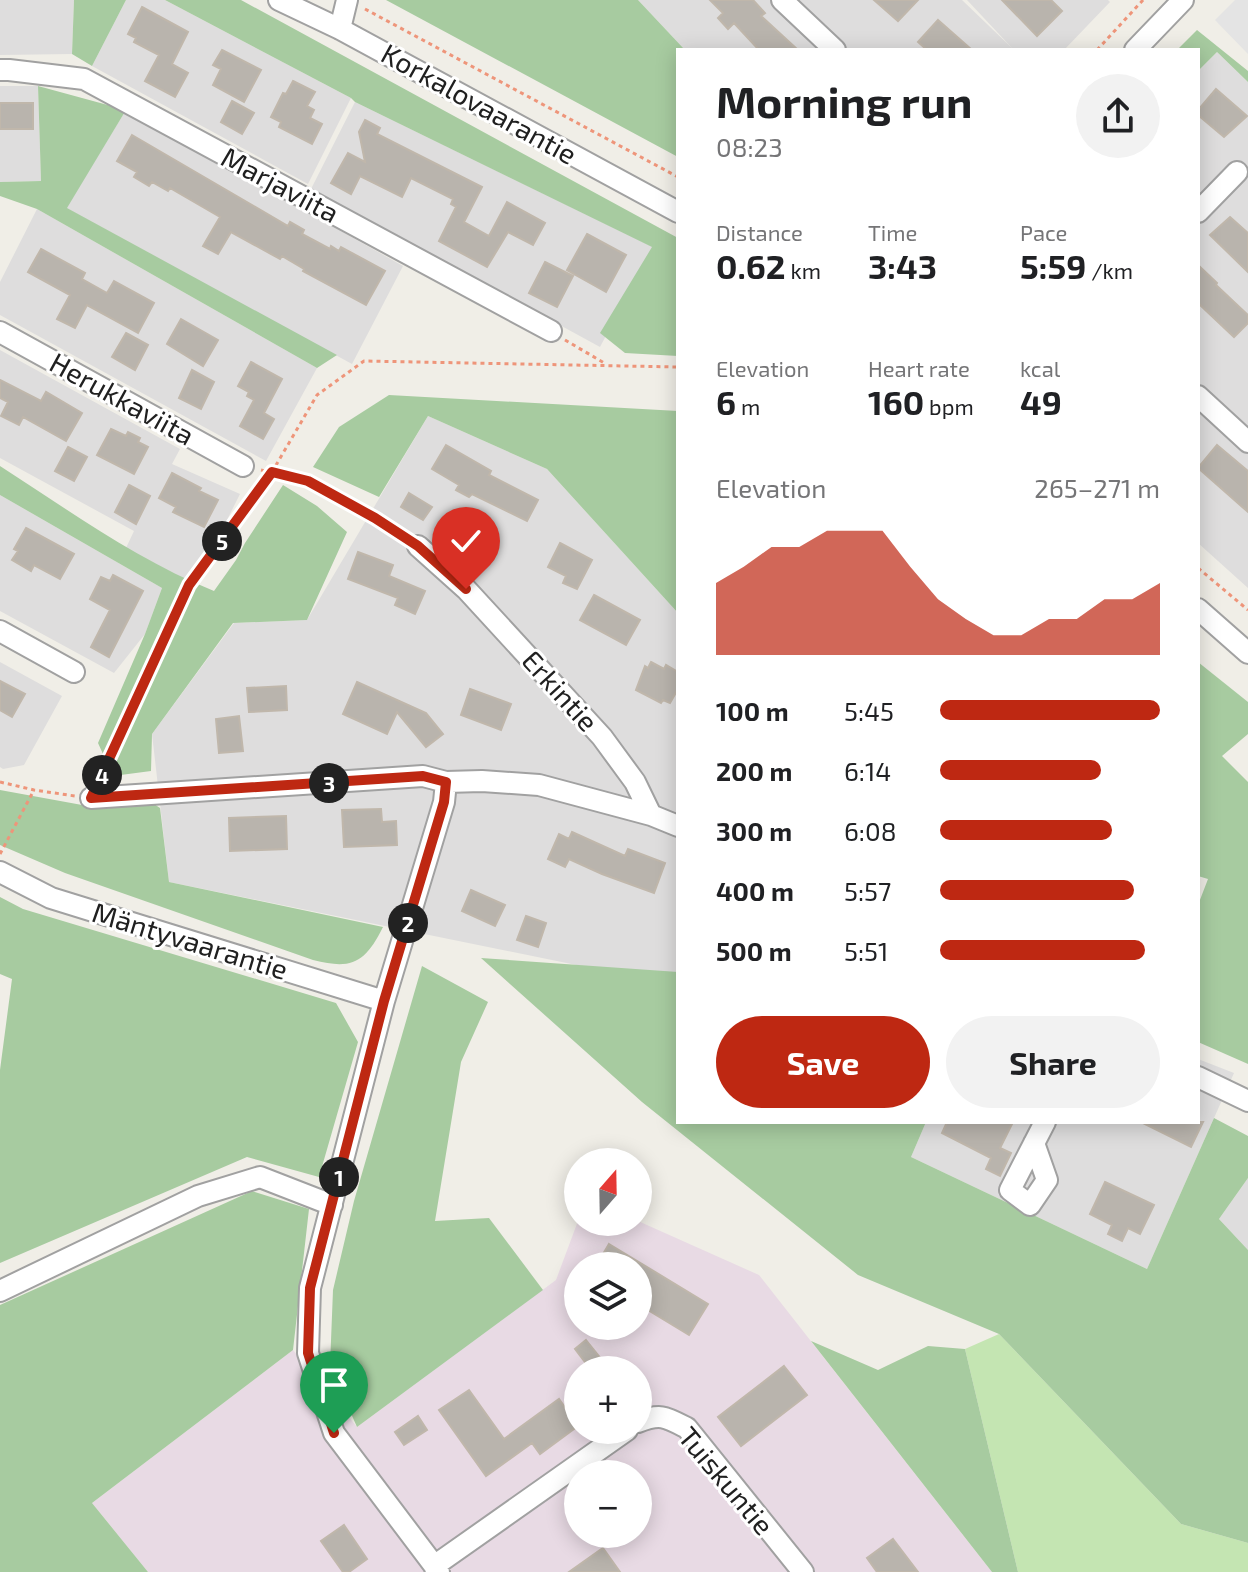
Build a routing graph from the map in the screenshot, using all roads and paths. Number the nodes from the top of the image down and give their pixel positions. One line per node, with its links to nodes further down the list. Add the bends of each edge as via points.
1 (279, 0): 6 (street, Korkalovaarantie)
2 (782, 0): 7 (street)
3 (1143, 0): 8 (path)
4 (1183, 0): 9 (street)
5 (354, 4): 6 (street); 12 (path)
6 (340, 29): 14 (street, Korkalovaarantie)
7 (833, 48)
8 (1099, 48)
9 (1137, 48)
10 (0, 70): 15 (street, Marjaviita, via 84,79)
11 (1237, 172): 13 (street)
12 (676, 176)
13 (1200, 210)
14 (676, 211)
15 (551, 331): 17 (path)
16 (0, 332): 21 (street, Herukkaviita)
17 (608, 365): 18 (path); 22 (path, via 364,361 317,395)
18 (676, 367)
19 (1200, 398): 20 (street)
20 (1248, 442)
21 (243, 466)
22 (272, 472): 23 (path, via 308,481); 33 (path, via 189,585)
23 (418, 546): 34 (street, Erkintie, via 466,589 602,737 635,782)
24 (1200, 570): 25 (path)
25 (1248, 610)
26 (1200, 611): 28 (street)
27 (0, 631): 29 (street)
28 (1248, 653)
29 (74, 672)
30 (0, 782): 32 (path)
31 (446, 782): 33 (street, via 423,776); 34 (street, via 539,785); 38 (street)
32 (34, 790): 33 (path); 36 (path)
33 (91, 798)
34 (651, 815): 35 (street)
35 (676, 825)
36 (0, 855)
37 (0, 872): 38 (street, Mäntyvaarantie, via 51,898)
38 (384, 1001): 43 (street)
39 (1200, 1078): 40 (street)
40 (1248, 1101)
41 (1044, 1124): 42 (street)
42 (1034, 1143)
43 (332, 1205): 44 (street, via 260,1177 198,1196); 47 (street, via 310,1288 308,1353 334,1433)
44 (0, 1291)
45 (652, 1417): 48 (street, Tuiskuntie, via 687,1428)
46 (608, 1444): 47 (street)
47 (437, 1569)
48 (803, 1572)

